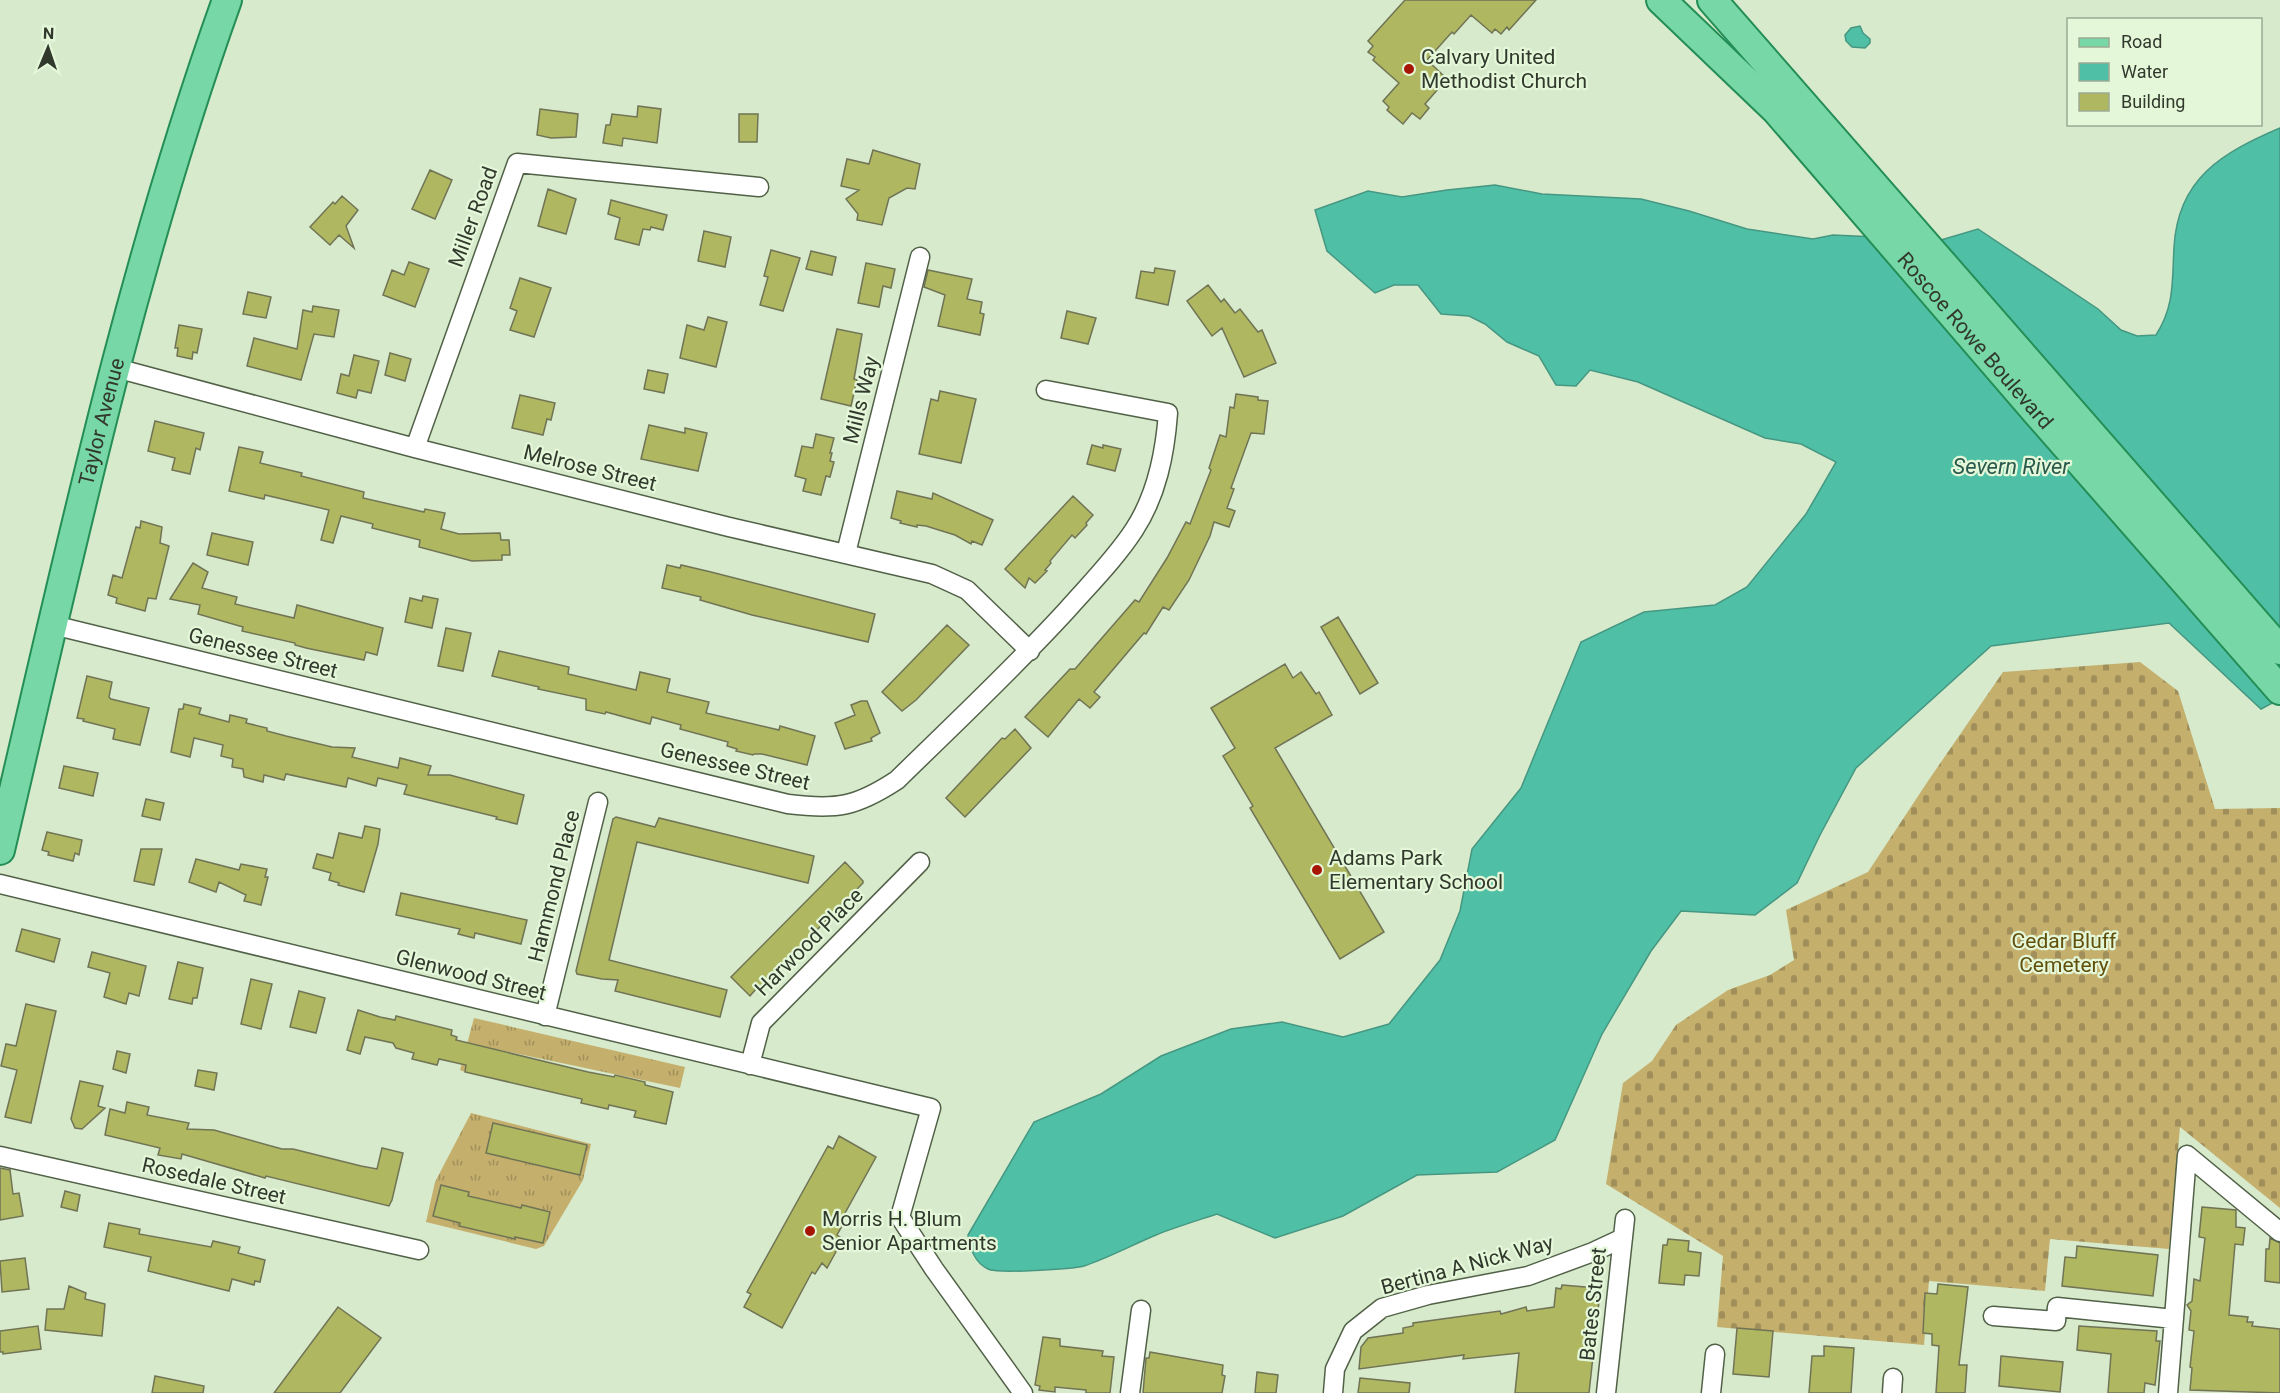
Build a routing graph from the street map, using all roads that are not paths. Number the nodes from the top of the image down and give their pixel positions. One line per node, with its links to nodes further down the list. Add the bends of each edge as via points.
1 (227, 0): 7 (main road, Taylor Avenue, via 150,238)
2 (1661, 0): 4 (main road, Roscoe Rowe Boulevard)
3 (1712, 0): 4 (main road, Roscoe Rowe Boulevard)
4 (1848, 173): 12 (main road, Roscoe Rowe Boulevard); 14 (main road, Roscoe Rowe Boulevard, via 2039,415)
5 (759, 187): 9 (street, Miller Road, via 517,163)
6 (920, 257): 10 (street, Mills Way)
7 (116, 368): 9 (street, Melrose Street); 11 (main road, Taylor Avenue)
8 (1046, 390): 13 (street, Genessee Street, via 1168,414 1165,453 1152,495 1135,529 1110,563)
9 (415, 448): 10 (street, Melrose Street)
10 (846, 553): 13 (street, Melrose Street, via 932,574 967,590)
11 (53, 625): 13 (street, Genessee Street, via 788,804 818,808 845,806 872,796 897,780); 16 (main road, Taylor Avenue)
12 (2280, 650)
13 (1029, 651)
14 (2280, 690)
15 (598, 802): 19 (street, Hammond Place)
16 (0, 850)
17 (920, 862): 20 (street, Harwood Place, via 761,1023)
18 (0, 884): 19 (street, Glenwood Street)
19 (545, 1016): 20 (street, Glenwood Street)
20 (750, 1065): 30 (street, Glenwood Street, via 931,1108 900,1217)
21 (0, 1156): 25 (street, Rosedale Street)
22 (1625, 1219): 24 (street, Bates Street)
23 (2280, 1232): 28 (street, via 2187,1155)
24 (1623, 1238): 32 (street, Bertina A Nick Way, via 1528,1276 1382,1308 1353,1331 1335,1369); 33 (street, Bates Street)
25 (419, 1250)
26 (1141, 1310): 31 (street)
27 (1993, 1316): 28 (street, via 2056,1321 2057,1307)
28 (2174, 1319): 35 (street)
29 (1715, 1354): 34 (street)
30 (1023, 1393)
31 (1130, 1393)
32 (1333, 1393)
33 (1606, 1393)
34 (1711, 1393)
35 (2168, 1393)

